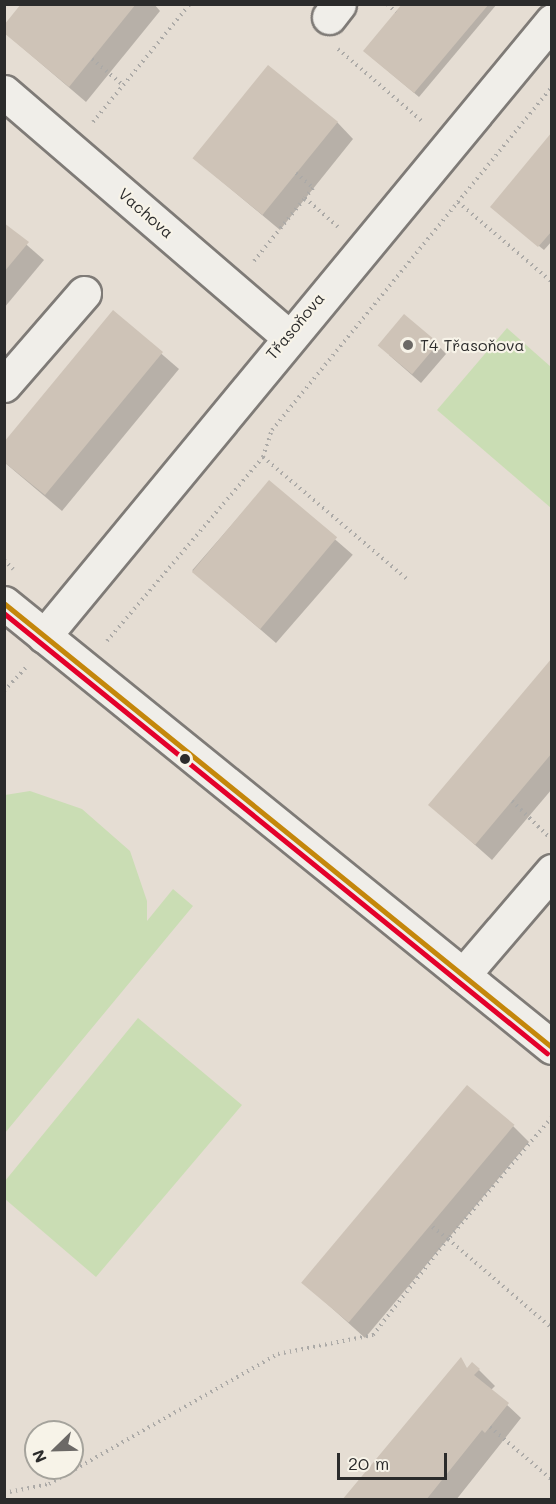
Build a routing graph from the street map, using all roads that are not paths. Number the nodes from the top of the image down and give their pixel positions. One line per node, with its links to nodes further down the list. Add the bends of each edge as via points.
1 (552, 21): 4 (street, Třasoňova)
2 (4, 92): 4 (street, Vachova)
3 (84, 293): 5 (street)
4 (287, 335): 7 (street, Třasoňova)
5 (4, 385)
6 (4, 603): 7 (street)
7 (44, 636): 9 (street)
8 (552, 871): 9 (street)
9 (463, 975): 10 (street)
10 (552, 1047)

